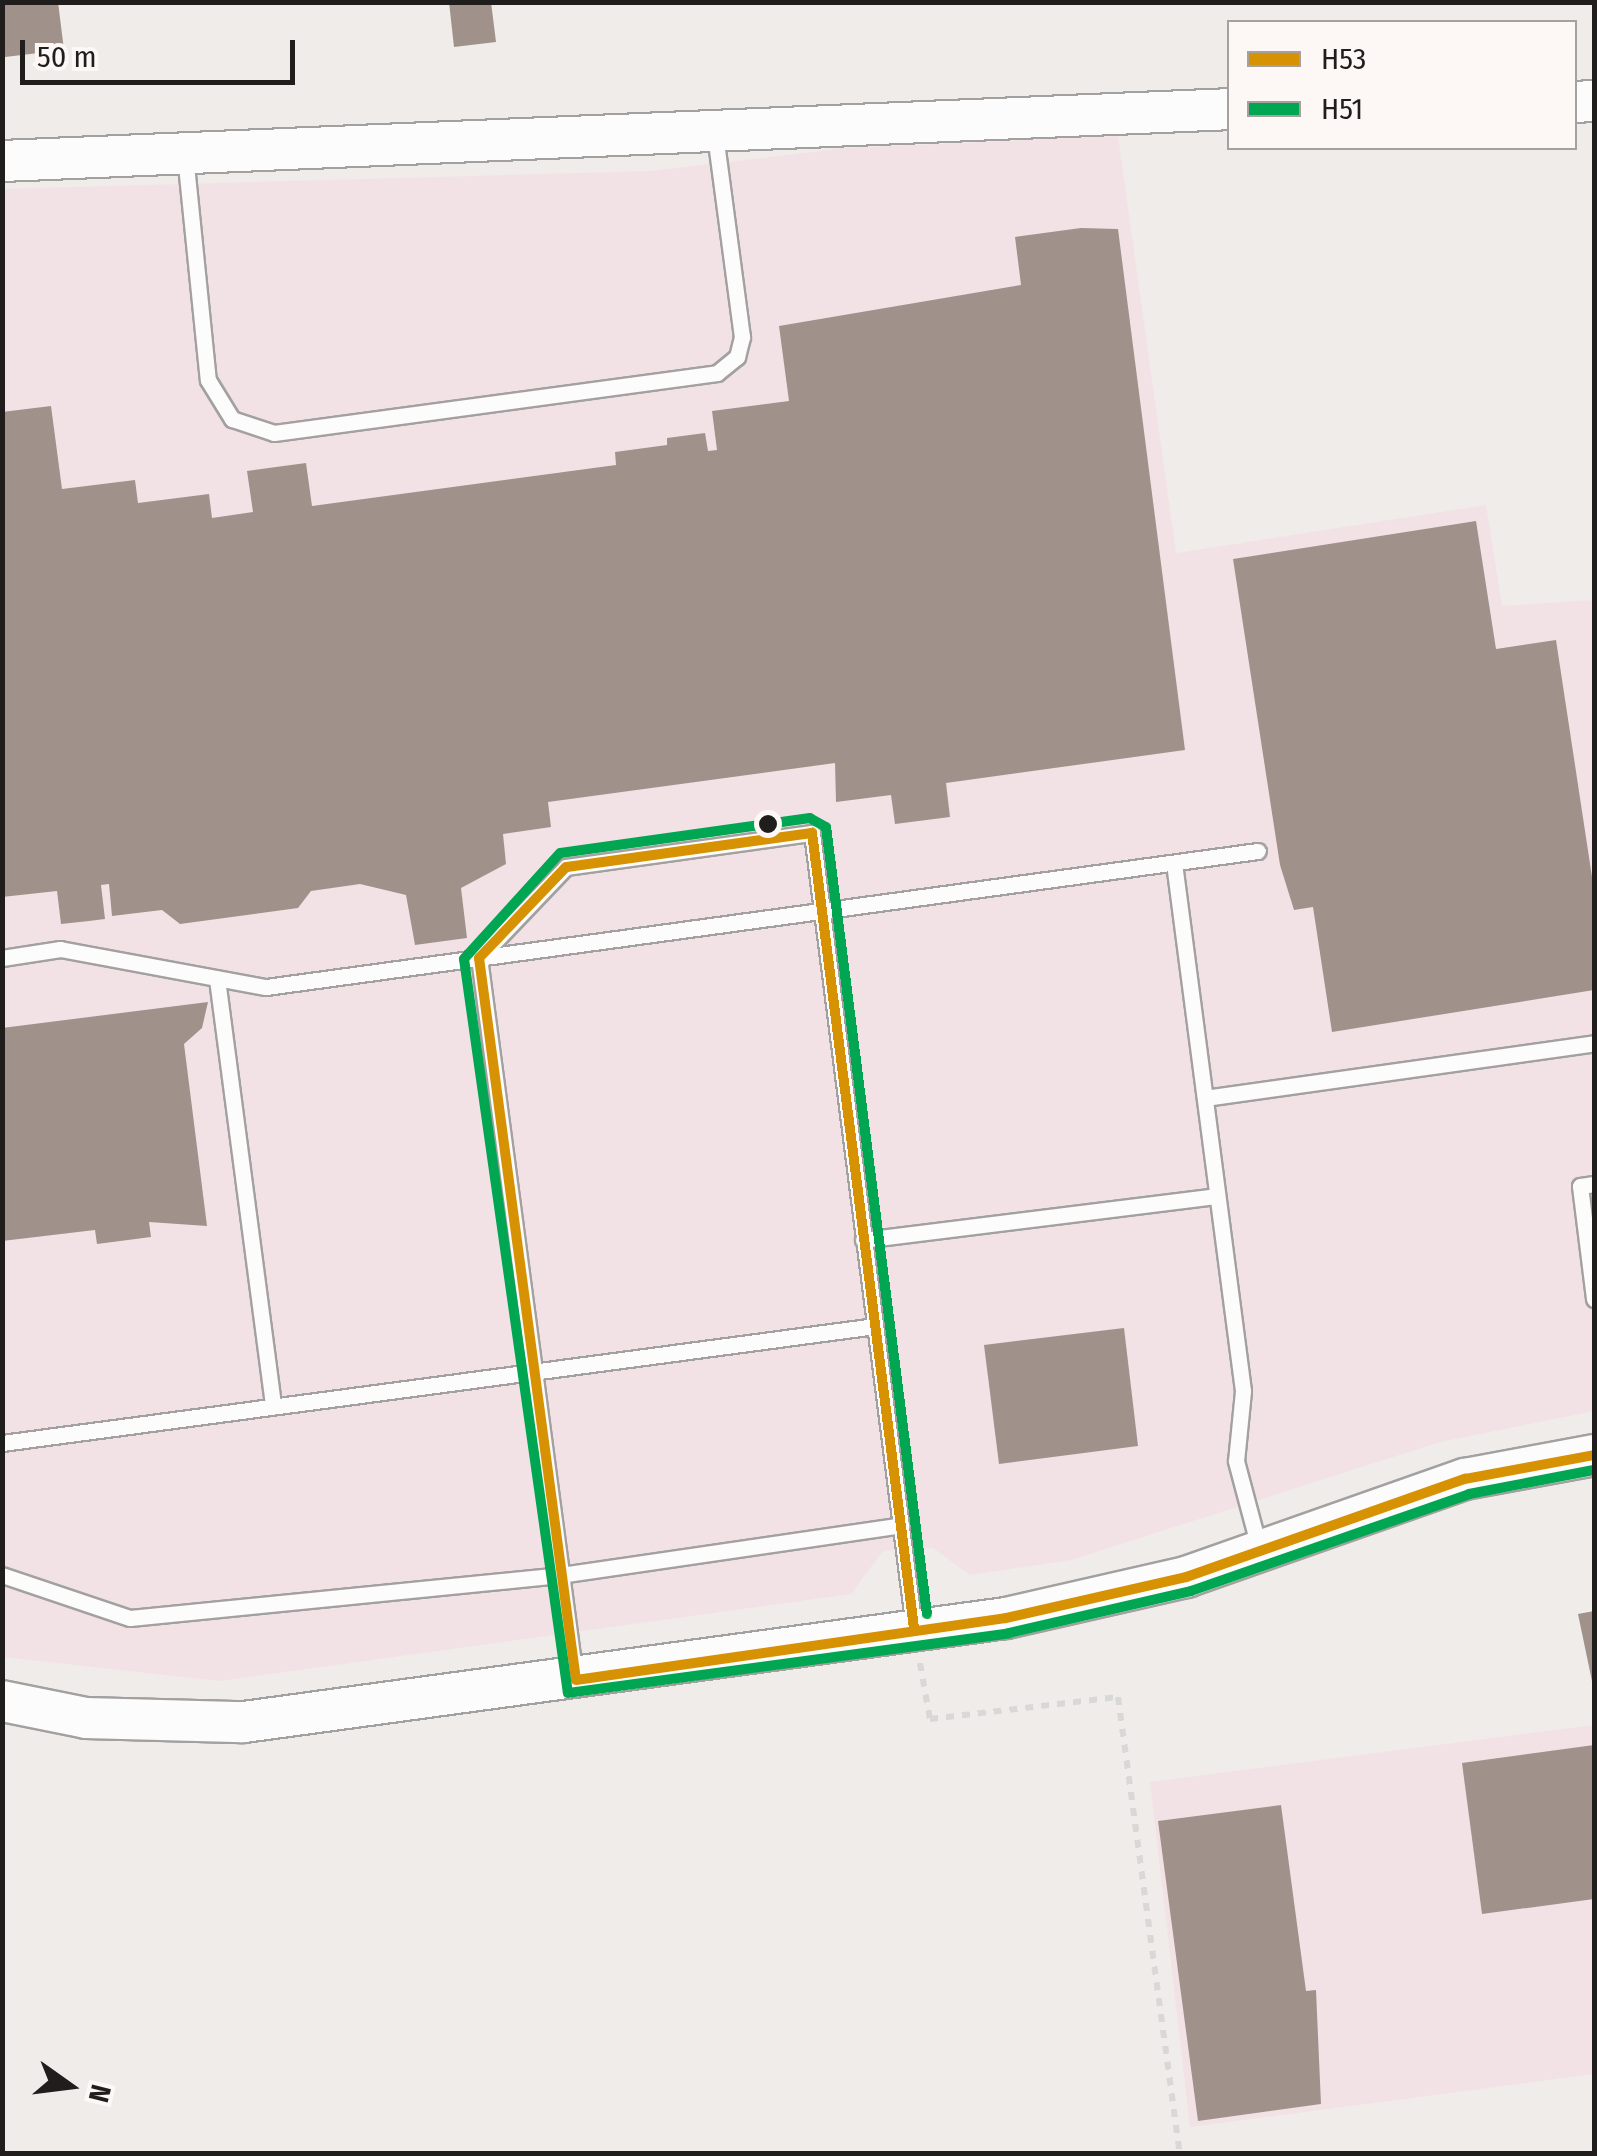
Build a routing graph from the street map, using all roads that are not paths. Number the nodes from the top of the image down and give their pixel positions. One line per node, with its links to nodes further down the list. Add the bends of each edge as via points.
1 (1227, 109): 2 (street)
2 (715, 134): 3 (street); 3 (lane, via 742,336 737,357 717,373 274,433 232,419 208,380)
3 (185, 155): 4 (street)
4 (2, 161)
5 (1258, 852): 6 (lane)
6 (1174, 863): 7 (lane); 12 (lane)
7 (822, 914): 9 (lane); 9 (lane, via 812,833 566,866); 15 (lane)
8 (2, 958): 10 (lane, via 60,949)
9 (479, 958): 10 (lane, via 266,987); 18 (lane)
10 (217, 980): 19 (lane)
11 (1594, 1043): 12 (lane)
12 (1205, 1098): 14 (lane)
13 (1594, 1184): 16 (lane, via 1580,1186)
14 (1216, 1196): 15 (lane); 23 (lane, via 1243,1391 1236,1460)
15 (863, 1240): 17 (lane)
16 (1594, 1299)
17 (875, 1326): 18 (lane); 22 (lane)
18 (533, 1369): 19 (lane); 25 (lane)
19 (273, 1406): 20 (lane)
20 (2, 1443)
21 (1594, 1455): 23 (street, via 1465,1479)
22 (901, 1525): 25 (lane); 26 (lane)
23 (1260, 1552): 26 (street, via 1006,1618)
24 (2, 1575): 25 (lane, via 130,1618)
25 (560, 1575): 27 (lane)
26 (914, 1628): 27 (street)
27 (576, 1680): 28 (street, via 168,1725)
28 (2, 1701)

